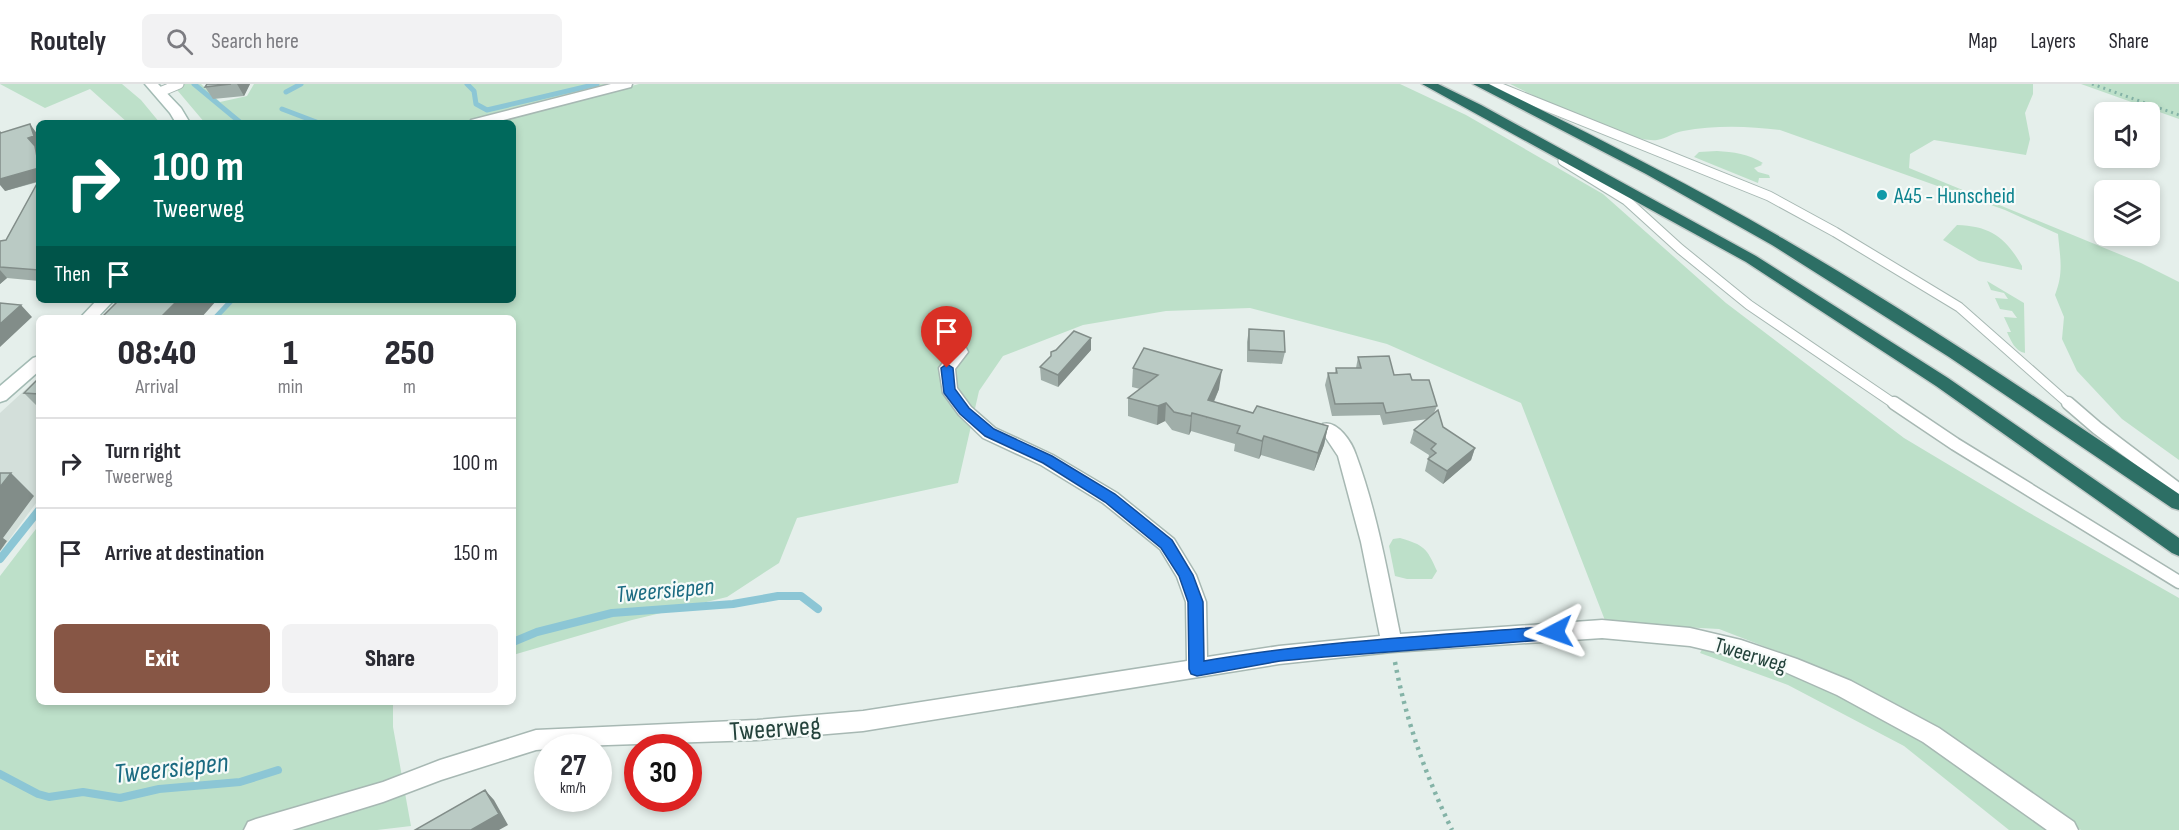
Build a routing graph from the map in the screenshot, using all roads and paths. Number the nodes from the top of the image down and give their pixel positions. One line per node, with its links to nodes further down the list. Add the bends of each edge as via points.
1 (179, 84): 7 (lane)
2 (626, 84): 11 (street)
3 (1428, 84): 8 (highway)
4 (1479, 84): 19 (highway, via 1705,201 1817,266 2041,409)
5 (1491, 84): 18 (lane, via 1769,196 1835,232 1959,307 2097,428)
6 (2092, 84): 9 (path)
7 (156, 88): 10 (street)
8 (1476, 108): 20 (highway, via 1751,259 1942,382); 21 (lane, via 1626,200 1758,312 1955,444)
9 (2179, 115)
10 (181, 120)
11 (488, 120)
12 (103, 303): 13 (street)
13 (91, 315)
14 (960, 352): 23 (street, via 947,368 949,389 964,411 989,433 1047,460 1110,498 1167,544 1186,575 1196,602)
15 (36, 365): 16 (street)
16 (0, 396)
17 (1329, 429): 22 (street, via 1347,454)
18 (2179, 490)
19 (2179, 503)
20 (2179, 548)
21 (2179, 582)
22 (1392, 643): 23 (street, Tweerweg); 25 (path, via 1401,701); 26 (street, Tweerweg, via 1602,629 1690,637 1741,649 1844,688 1931,735)
23 (1197, 669): 24 (street, Tweerweg, via 863,721 536,740)
24 (256, 830)
25 (1452, 830)
26 (2066, 830)

